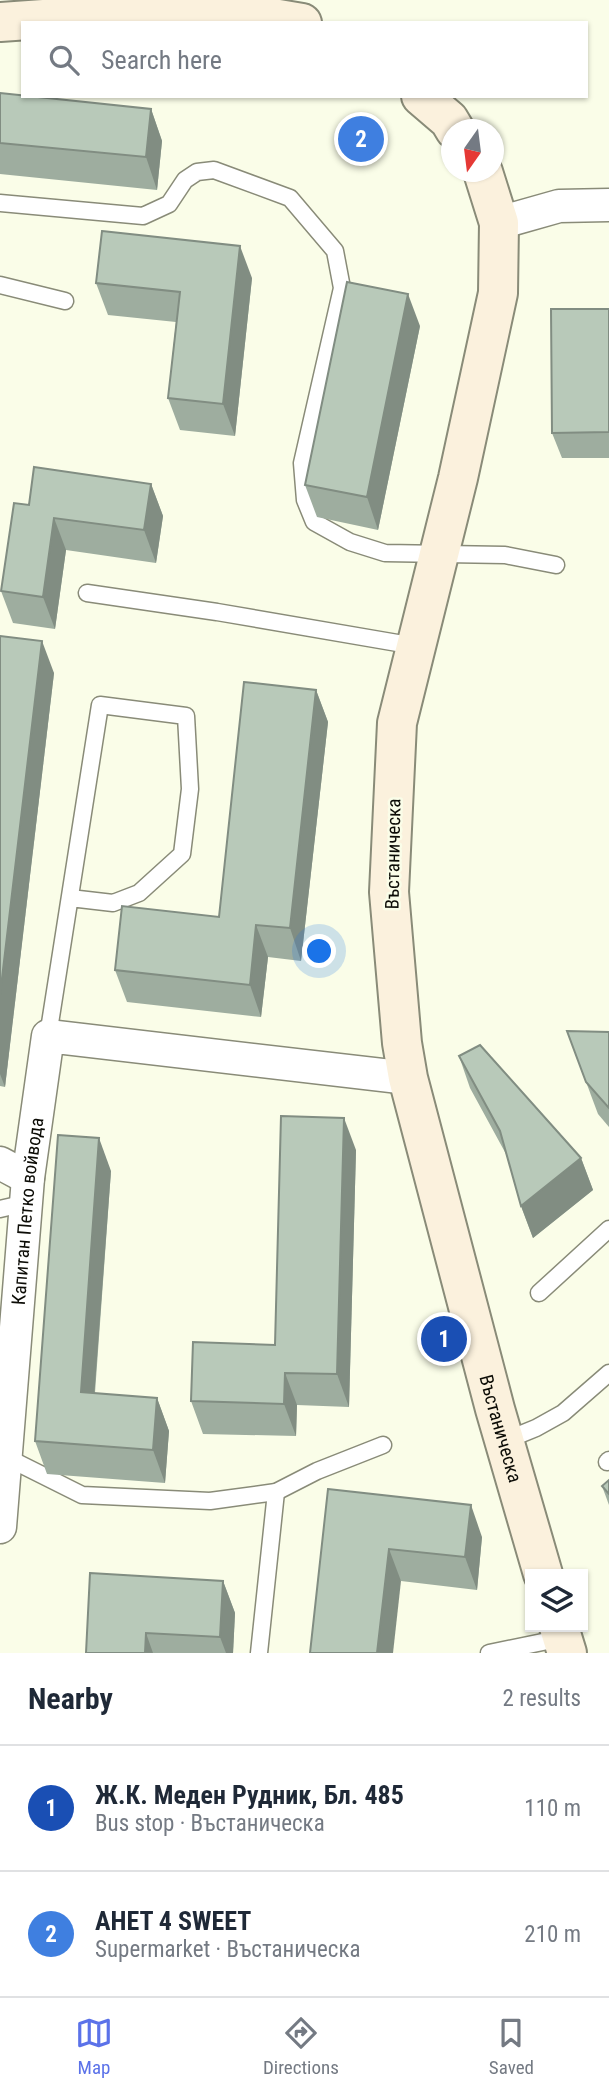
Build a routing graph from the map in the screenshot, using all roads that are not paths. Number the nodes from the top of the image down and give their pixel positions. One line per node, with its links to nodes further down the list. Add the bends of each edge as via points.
1 (187, 5): 2 (main road); 3 (main road)
2 (290, 21)
3 (0, 22)
4 (423, 98): 5 (main road)
5 (448, 119)
6 (486, 182): 9 (main road, Въстаническа)
7 (0, 203): 12 (lane, via 143,216 169,204 185,180 197,172 214,170 290,198 335,251 342,288 302,463 305,500 314,522 350,542 385,553)
8 (609, 205): 9 (street, via 559,206)
9 (499, 223): 12 (main road, Въстаническа, via 498,292)
10 (0, 285): 11 (lane)
11 (65, 301)
12 (440, 553): 13 (lane, via 505,555); 15 (main road, Въстаническа)
13 (556, 565)
14 (87, 593): 15 (lane)
15 (415, 646): 18 (main road, Въстаническа, via 397,723 389,892)
16 (70, 898): 16 (lane, Капитан Петко войвода, via 113,903 139,893 182,854 190,789 186,716 100,705); 17 (lane, Капитан Петко войвода)
17 (48, 1035): 18 (street); 20 (street, Капитан Петко войвода)
18 (408, 1078): 25 (main road, Въстаническа)
19 (0, 1163): 20 (street)
20 (18, 1196): 24 (street, Капитан Петко войвода)
21 (609, 1228): 22 (lane)
22 (539, 1293)
23 (609, 1373): 25 (lane, via 563,1413)
24 (4, 1425): 27 (street, Капитан Петко войвода)
25 (504, 1441): 30 (main road, Въстаническа)
26 (383, 1445): 28 (lane)
27 (6, 1457): 28 (lane, via 82,1495 210,1501); 29 (street, Капитан Петко войвода)
28 (276, 1492): 32 (lane)
29 (0, 1527)
30 (542, 1569)
31 (563, 1639): 33 (lane)
32 (259, 1653)
33 (489, 1653)

